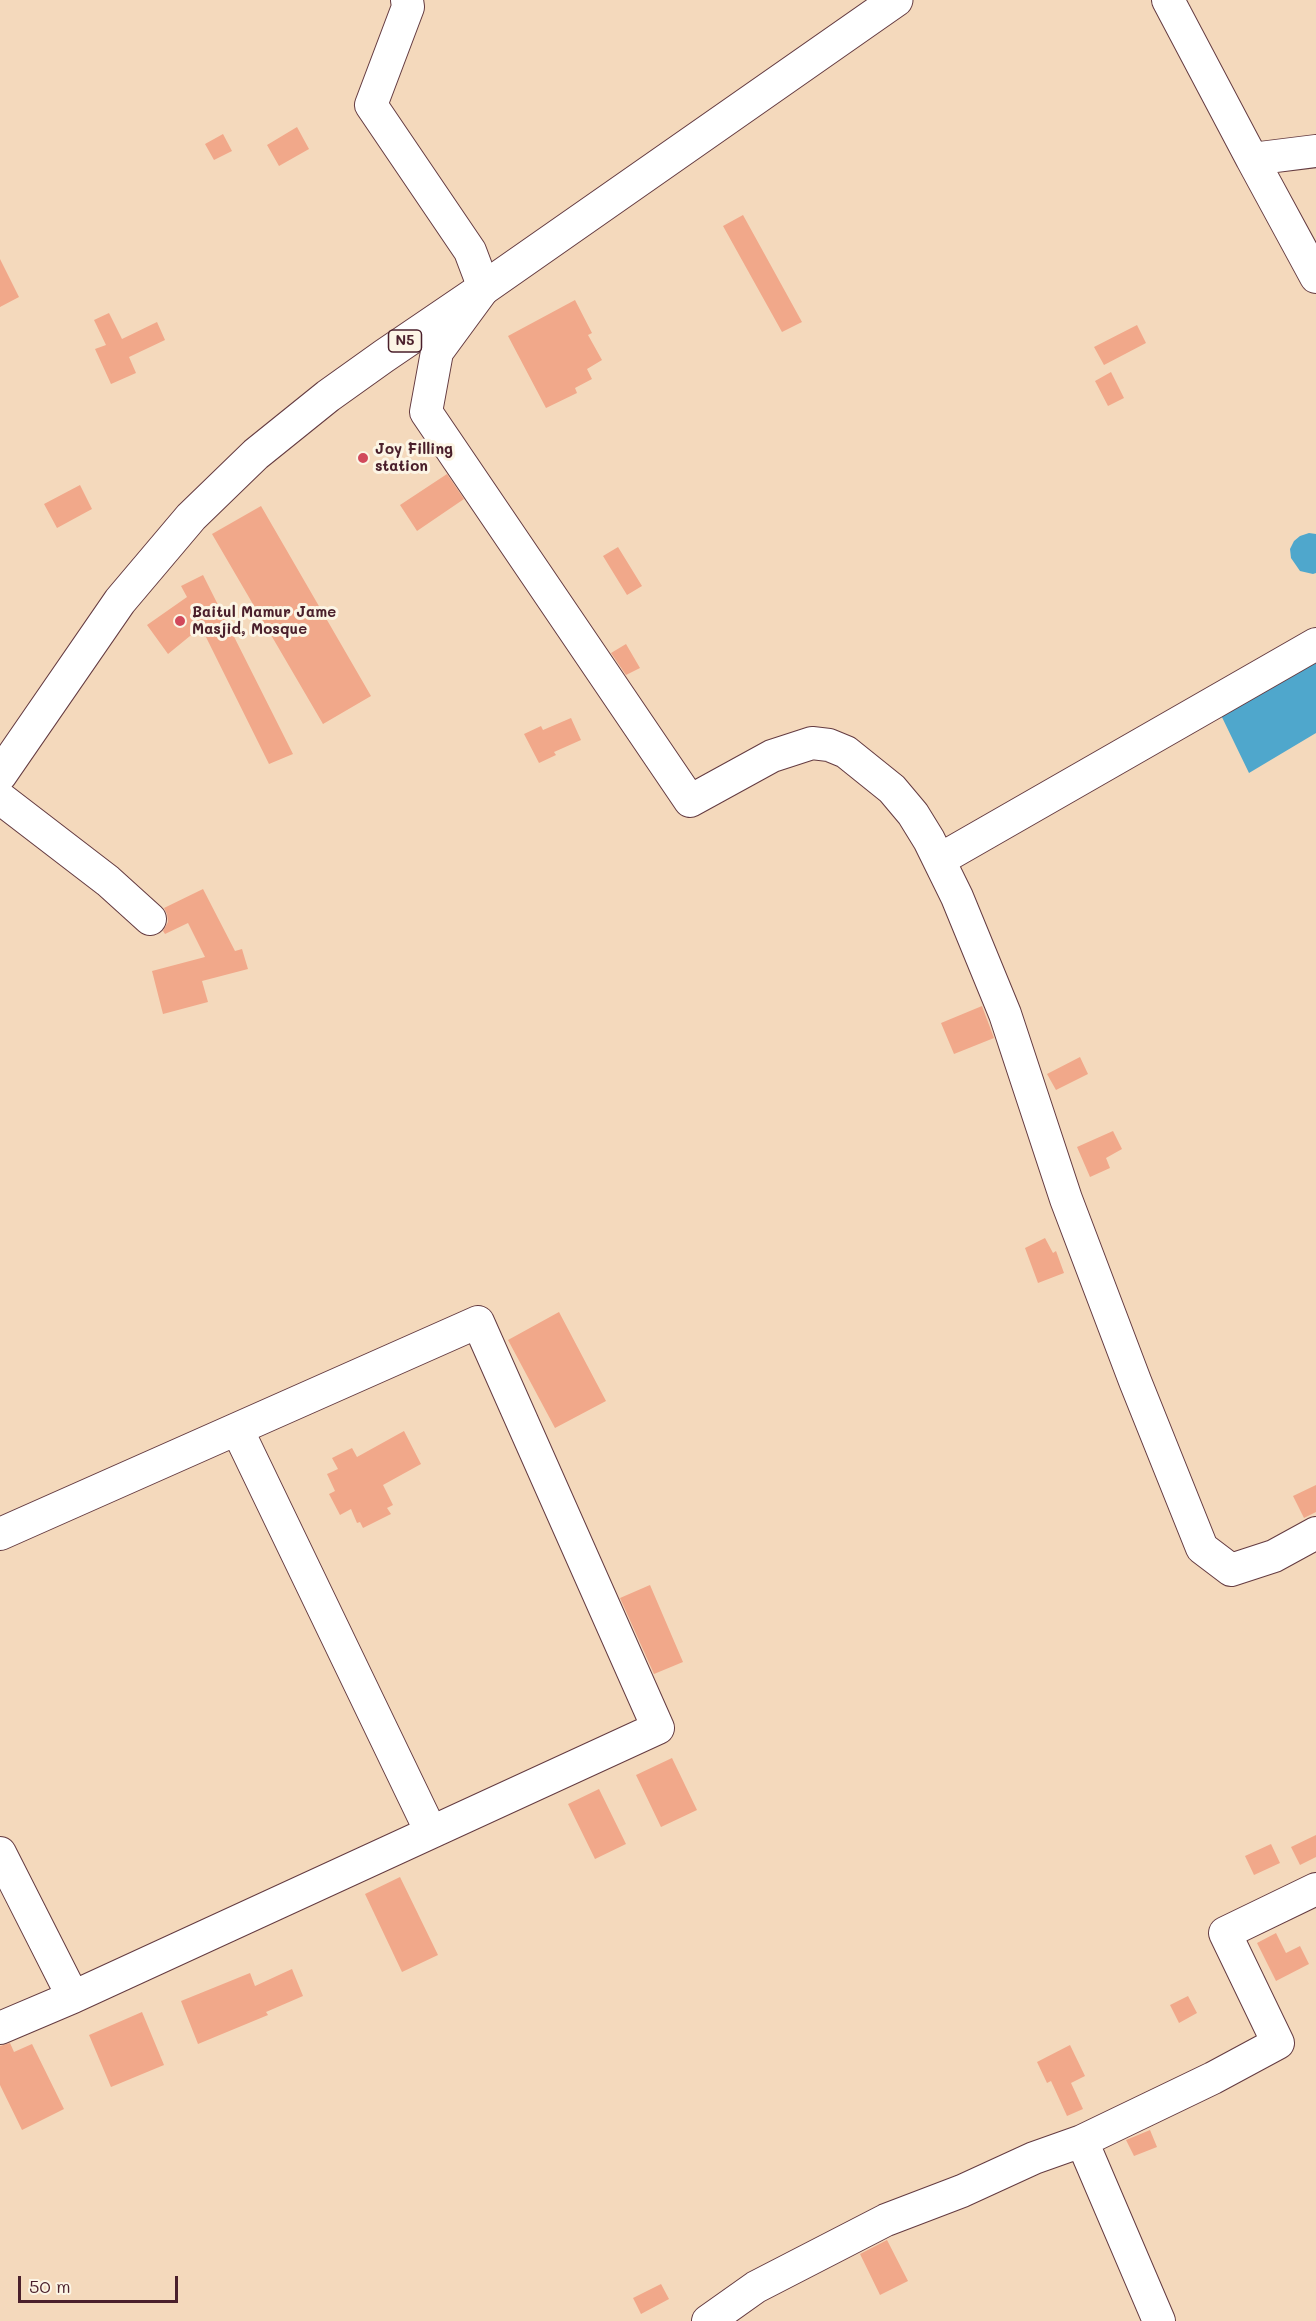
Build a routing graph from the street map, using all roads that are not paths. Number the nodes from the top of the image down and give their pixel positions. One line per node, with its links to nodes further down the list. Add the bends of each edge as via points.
1 (407, 0): 7 (street, via 370,105 470,250)
2 (896, 0): 7 (highway, N5)
3 (1168, 0): 5 (street)
4 (1316, 151): 5 (street)
5 (1252, 159): 6 (street)
6 (1316, 277)
7 (484, 288): 9 (highway, N5, via 328,396 225,482 120,601); 11 (street, via 437,352 426,412 690,801 781,752 812,743 829,745 846,752 892,789 913,814)
8 (1316, 644): 11 (street)
9 (0, 775)
10 (0, 798): 12 (street, via 108,881)
11 (939, 860): 14 (street, via 1005,1014 1066,1199 1202,1548 1231,1569 1274,1556)
12 (150, 919)
13 (237, 1429): 15 (street); 16 (street); 16 (street, via 478,1322 658,1728)
14 (1316, 1533)
15 (0, 1534)
16 (431, 1832): 19 (street)
17 (0, 1853): 19 (street)
18 (1316, 1888): 21 (street, via 1225,1933 1278,2043)
19 (73, 1997): 20 (street)
20 (0, 2028)
21 (1082, 2141): 22 (street, via 886,2220 756,2287); 23 (street)
22 (708, 2321)
23 (1159, 2321)

